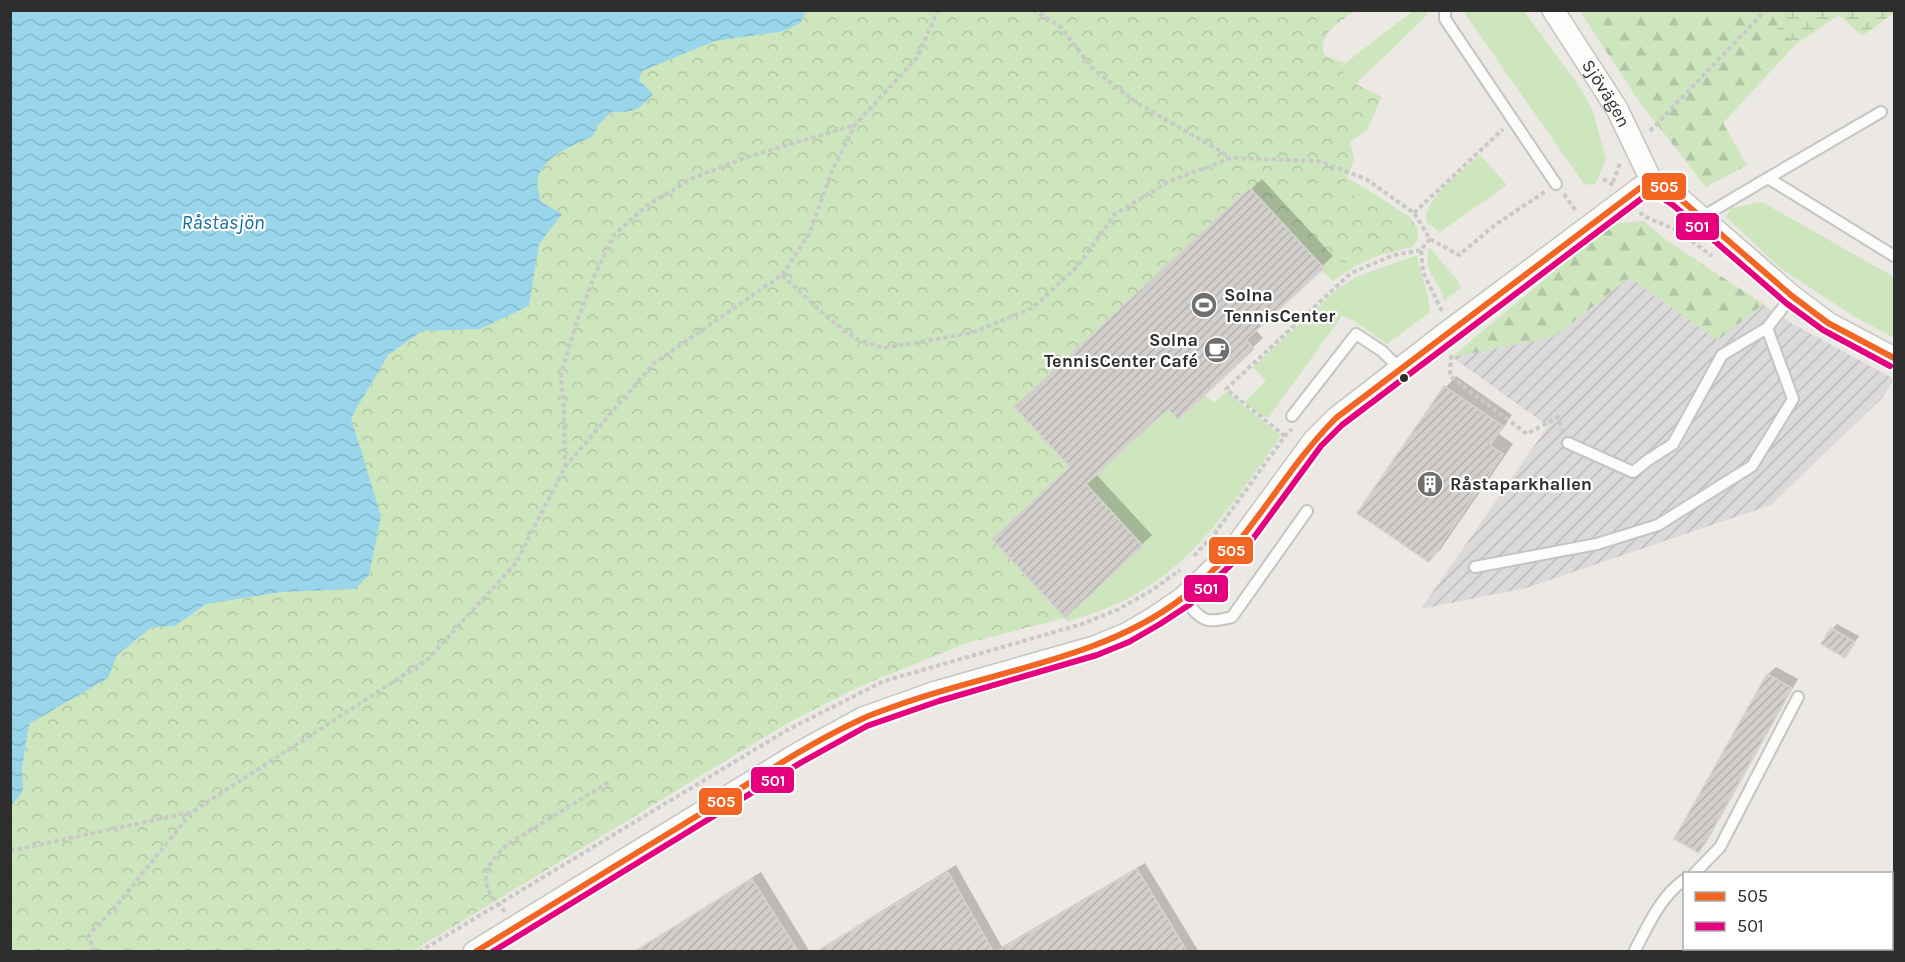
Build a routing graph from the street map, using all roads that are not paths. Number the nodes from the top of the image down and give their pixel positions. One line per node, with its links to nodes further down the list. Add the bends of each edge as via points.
1 (1445, 10): 6 (lane, via 1445,19)
2 (1553, 10): 5 (street, Sjövägen, via 1617,109)
3 (1881, 112): 4 (lane)
4 (1768, 178): 7 (lane); 8 (lane)
5 (1652, 182): 7 (street, via 1662,185); 12 (street)
6 (1556, 184)
7 (1702, 218): 9 (street)
8 (1894, 256)
9 (1792, 296): 10 (lane); 11 (street, via 1828,323)
10 (1767, 328): 14 (lane, via 1722,355 1673,444 1634,472); 16 (lane, via 1793,399 1752,466 1658,525 1597,544)
11 (1894, 358)
12 (1400, 369): 13 (lane, via 1356,334); 17 (street, via 1314,440 1234,549)
13 (1295, 420)
14 (1568, 443)
15 (1307, 511): 17 (lane, via 1232,617 1215,622 1199,617)
16 (1475, 567)
17 (1183, 597): 21 (street, via 1126,634 1094,647 936,692 863,718 797,754)
18 (1798, 697): 19 (lane, via 1720,847)
19 (1696, 872)
20 (1683, 881): 22 (lane, via 1656,910)
21 (474, 951)
22 (1634, 951)

